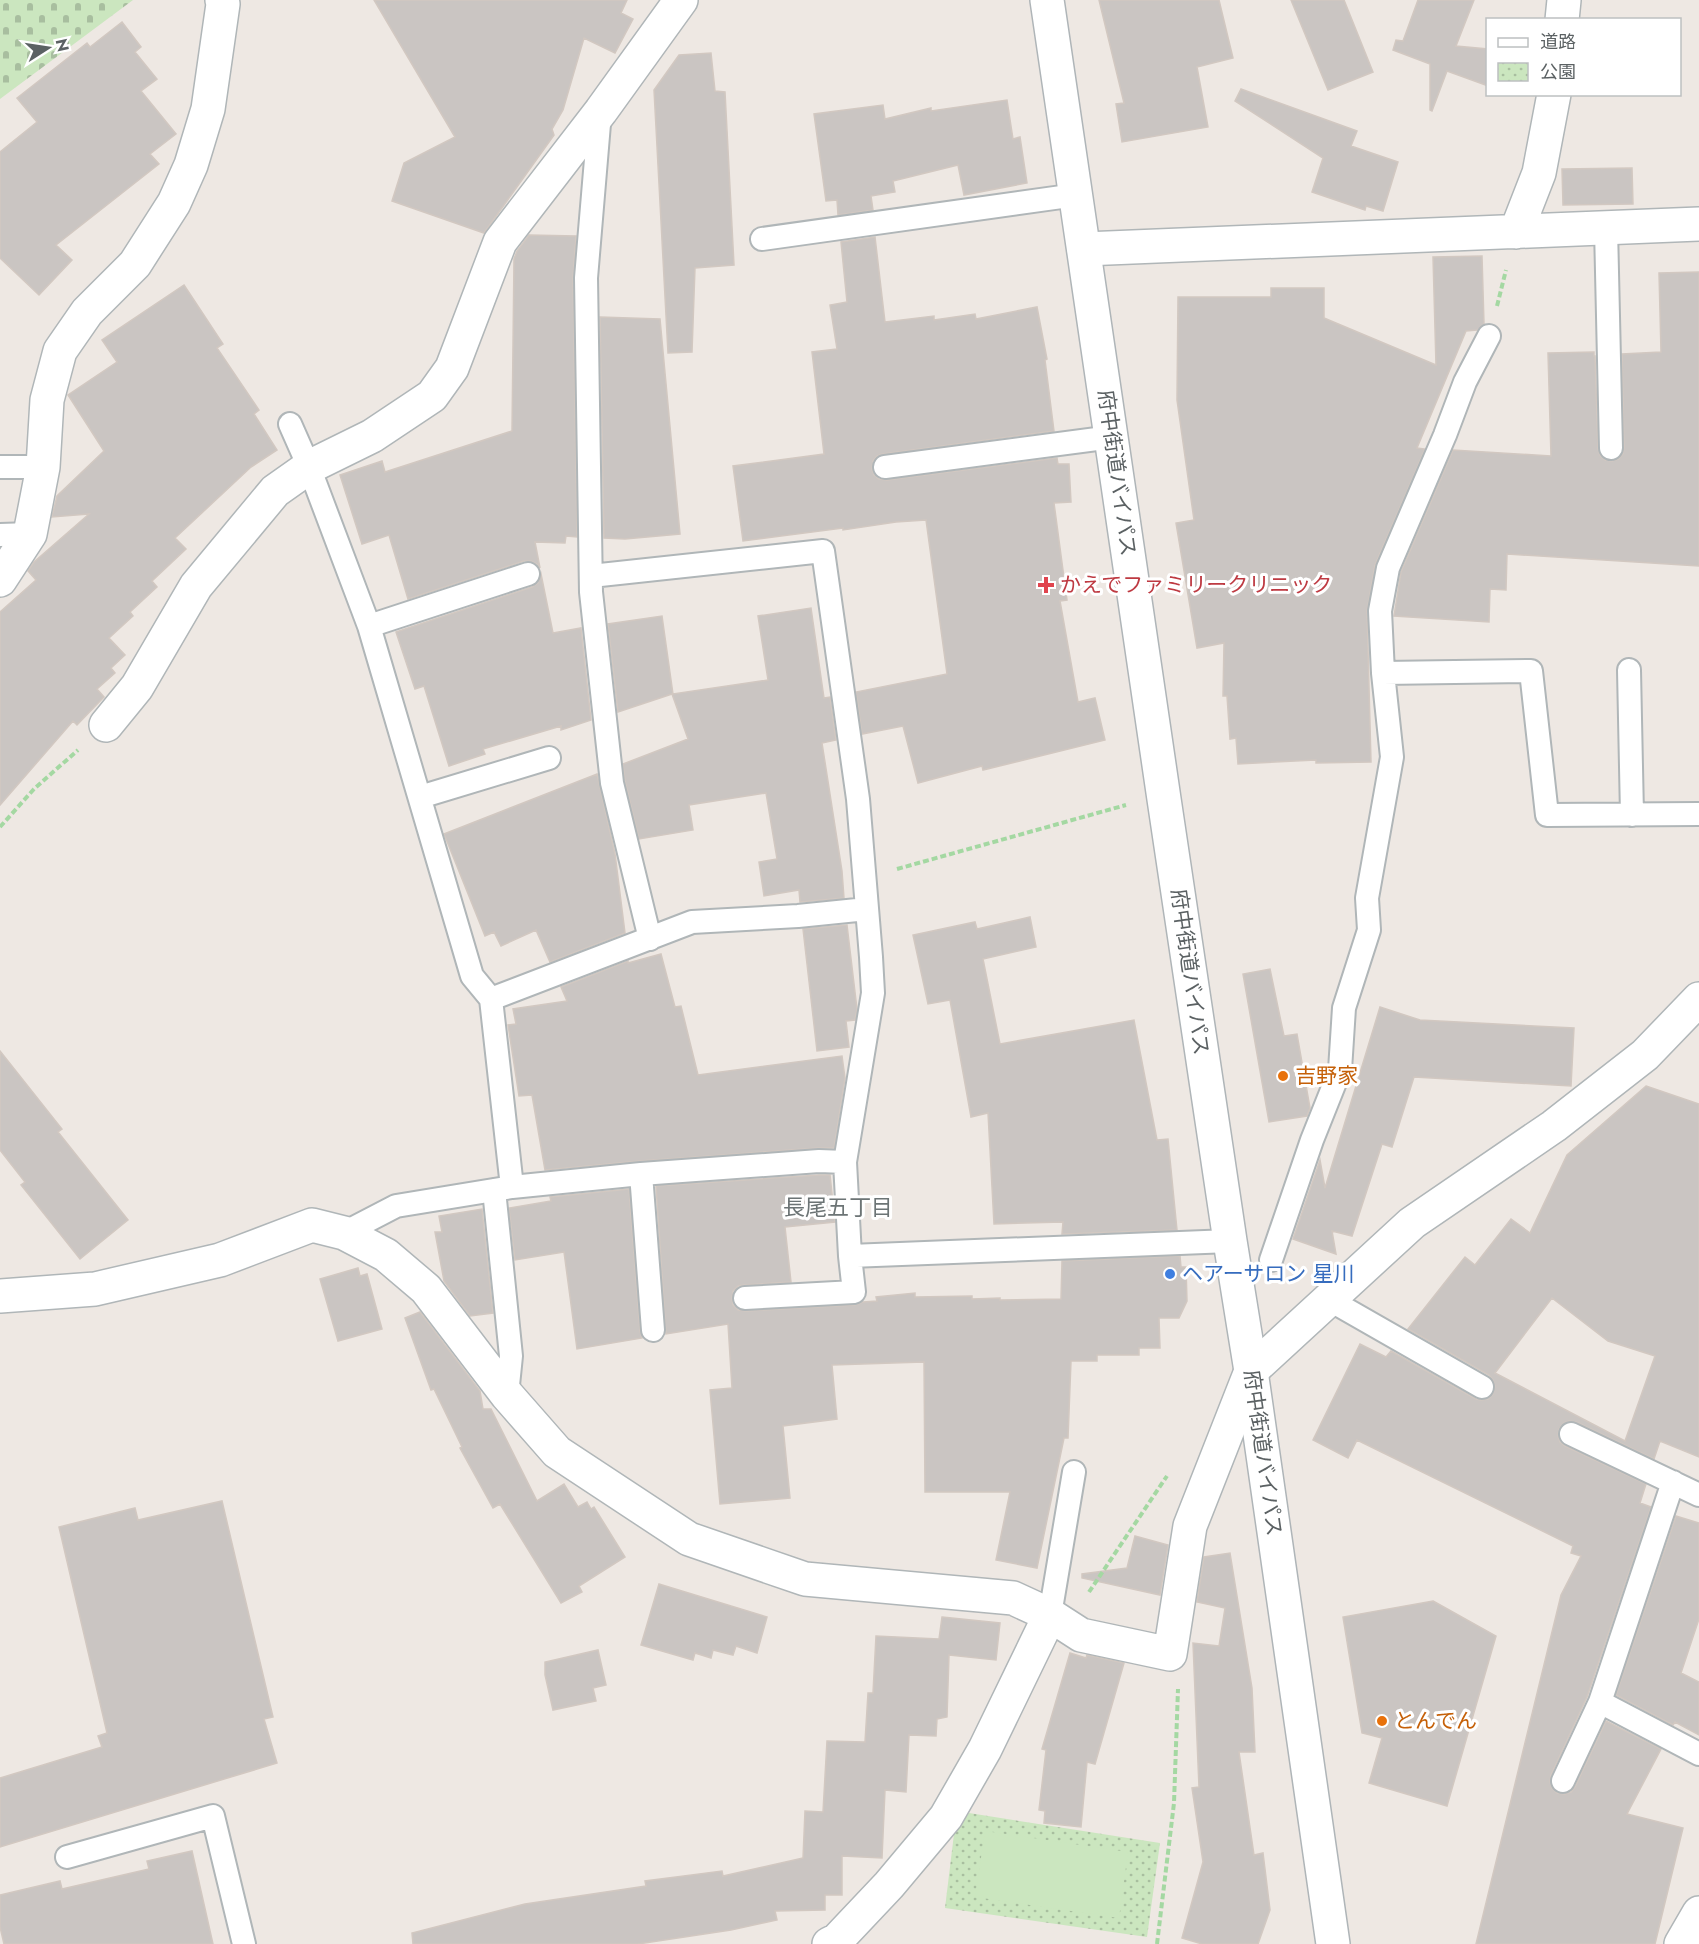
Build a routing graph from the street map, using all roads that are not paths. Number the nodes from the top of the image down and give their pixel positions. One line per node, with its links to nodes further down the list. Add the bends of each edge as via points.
1 (681, 0): 7 (street)
2 (1047, 0): 8 (street, 府中街道バイパス)
3 (1564, 0): 5 (street)
4 (225, 1): 20 (street, via 208,109 191,165 174,203 135,264 87,312 60,351 47,400)
5 (1562, 18)
6 (1554, 96): 11 (street, via 1539,173)
7 (601, 111): 18 (street, via 500,242 452,368 432,396 372,436); 24 (lane, via 586,278)
8 (1076, 195): 12 (lane); 13 (street, 府中街道バイパス)
9 (1699, 224): 10 (street)
10 (1606, 228): 11 (street); 17 (lane)
11 (1516, 232): 13 (street)
12 (762, 239)
13 (1084, 249): 16 (street, 府中街道バイパス)
14 (1489, 336): 28 (lane, via 1465,382 1388,568 1380,611)
15 (290, 424): 18 (lane)
16 (1112, 437): 21 (lane); 42 (street, 府中街道バイパス)
17 (1611, 448)
18 (309, 466): 26 (lane); 29 (street, via 275,491 196,586 137,687)
19 (0, 467): 20 (lane)
20 (43, 467): 22 (street)
21 (885, 467)
22 (15, 535): 25 (street)
23 (528, 574): 26 (lane)
24 (591, 576): 34 (lane, via 822,550 858,799); 35 (lane, via 612,783)
25 (0, 580)
26 (369, 626): 31 (lane)
27 (1629, 670): 32 (lane)
28 (1383, 673): 32 (lane, via 1531,671 1546,815); 44 (lane, via 1392,757 1367,898 1369,930 1344,1008 1340,1070)
29 (106, 725)
30 (549, 758): 31 (lane)
31 (420, 797): 36 (lane, via 472,976)
32 (1632, 814): 33 (lane)
33 (1699, 814)
34 (867, 909): 35 (lane, via 692,922); 38 (lane, via 873,993)
35 (650, 939): 36 (lane)
36 (491, 999): 40 (lane)
37 (1699, 999): 47 (street, via 1645,1055 1554,1126 1412,1223)
38 (845, 1161): 39 (lane); 43 (lane)
39 (641, 1174): 40 (lane); 48 (lane)
40 (503, 1188): 41 (lane, via 396,1206); 51 (lane, via 511,1356)
41 (344, 1233): 45 (street, via 312,1225 220,1260 95,1289); 51 (street, via 386,1255 426,1289)
42 (1230, 1240): 43 (lane); 49 (street, 府中街道バイパス)
43 (850, 1256): 46 (lane, via 854,1292)
44 (1271, 1260)
45 (0, 1296)
46 (745, 1298)
47 (1328, 1299): 49 (street); 50 (lane)
48 (653, 1330)
49 (1251, 1371): 56 (street, via 1190,1526 1170,1654 1081,1635); 64 (street, 府中街道バイパス)
50 (1482, 1387)
51 (507, 1395): 56 (street, via 557,1452 689,1539 805,1579 1013,1598)
52 (1571, 1434): 54 (lane)
53 (1074, 1472): 56 (lane)
54 (1673, 1482): 55 (lane); 57 (lane)
55 (1699, 1495)
56 (1050, 1615): 62 (street, via 985,1749 946,1817)
57 (1600, 1702): 58 (lane); 59 (lane)
58 (1699, 1754)
59 (1563, 1781)
60 (67, 1857): 63 (lane, via 213,1816)
61 (1699, 1913): 65 (street)
62 (840, 1943)
63 (244, 1944)
64 (1334, 1944)
65 (1681, 1944)

